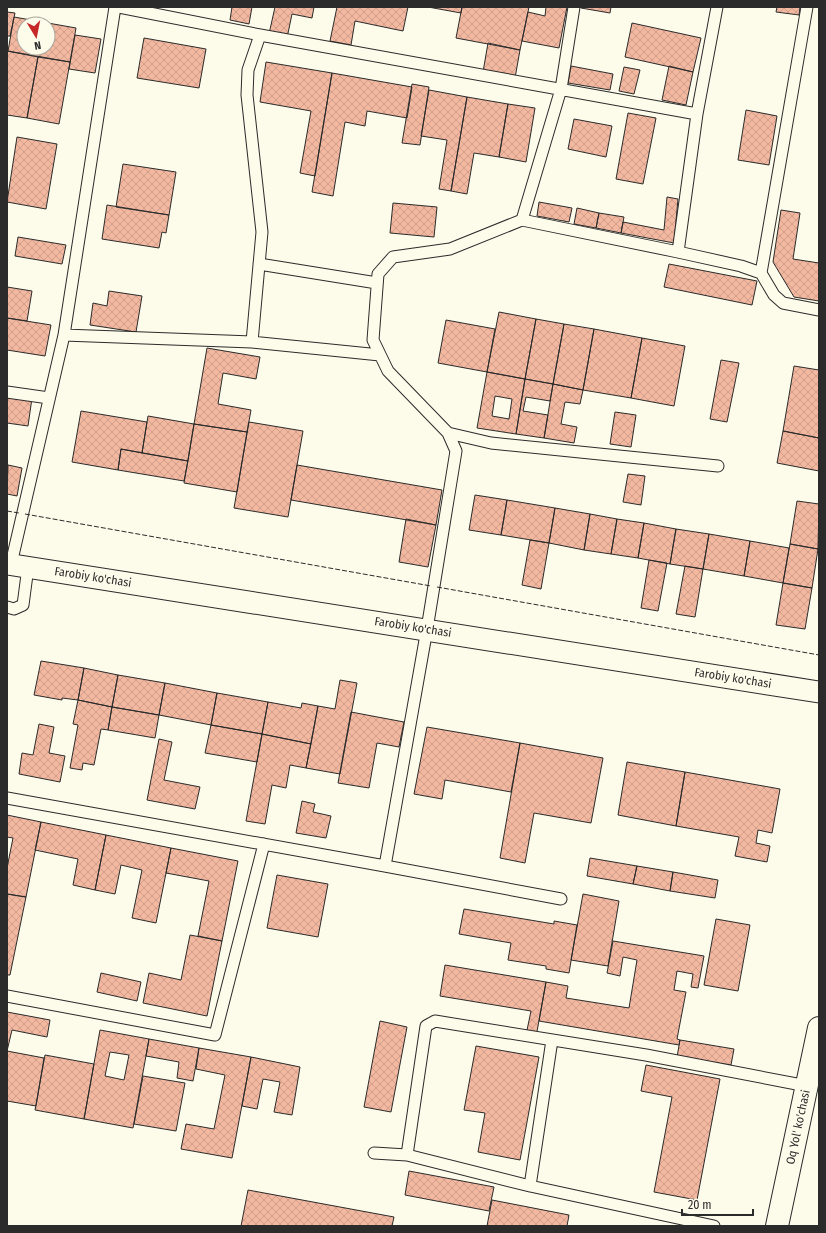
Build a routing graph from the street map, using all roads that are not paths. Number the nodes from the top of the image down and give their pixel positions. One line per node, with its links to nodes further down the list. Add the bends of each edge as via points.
1 (115, 7): 15 (lane)
2 (119, 7): 6 (lane)
3 (574, 7): 7 (lane)
4 (717, 7): 8 (lane)
5 (807, 7): 12 (lane)
6 (260, 35): 7 (lane); 11 (lane, via 248,70 247,95 262,232)
7 (561, 89): 8 (lane); 9 (lane)
8 (697, 114): 10 (lane)
9 (522, 220): 10 (lane); 13 (lane, via 450,249 393,257 378,274)
10 (678, 252): 12 (lane)
11 (259, 264): 13 (lane); 16 (lane)
12 (761, 273): 14 (lane, via 774,295 783,303)
13 (377, 283): 17 (lane, via 373,340)
14 (819, 310)
15 (64, 335): 16 (lane); 19 (lane)
16 (252, 342): 17 (lane)
17 (380, 355): 20 (lane, via 388,371)
18 (7, 392): 19 (lane)
19 (49, 398): 22 (lane)
20 (448, 433): 21 (lane, via 491,443); 24 (lane, via 456,451)
21 (718, 466)
22 (16, 565): 23 (lane, via 23,605); 24 (street, Farobiy ko'chasi)
23 (7, 607)
24 (427, 629): 25 (street, Farobiy ko'chasi); 28 (lane)
25 (819, 692)
26 (7, 798): 27 (lane)
27 (264, 844): 28 (lane); 30 (lane, via 215,1034)
28 (384, 866): 29 (lane)
29 (561, 899)
30 (7, 996)
31 (819, 1028): 33 (street, Oq Yol' ko'chasi)
32 (552, 1040): 33 (lane); 35 (lane, via 435,1021 426,1026); 36 (lane)
33 (807, 1086): 38 (street, Oq Yol' ko'chasi)
34 (374, 1153): 35 (lane)
35 (407, 1155): 36 (lane)
36 (530, 1186): 37 (lane)
37 (714, 1226)
38 (777, 1226)

